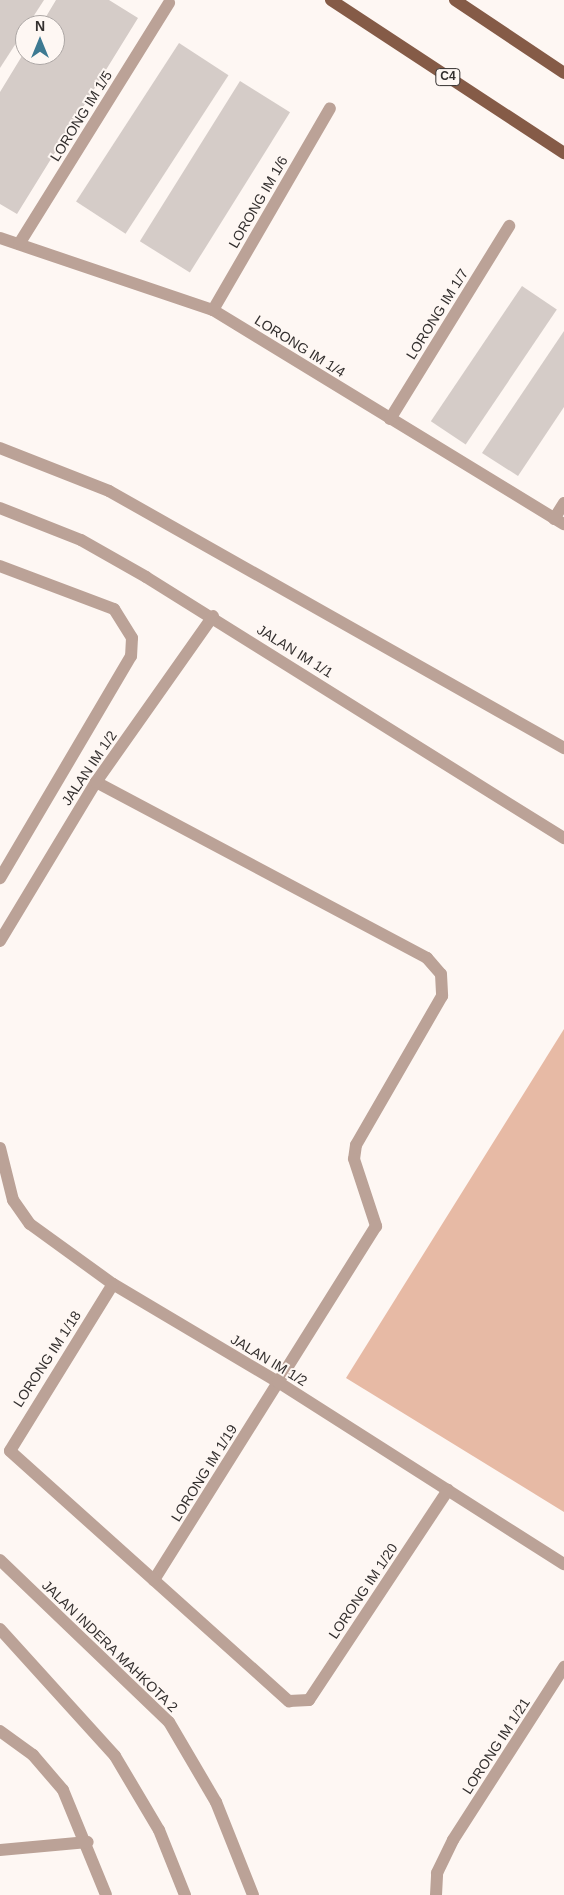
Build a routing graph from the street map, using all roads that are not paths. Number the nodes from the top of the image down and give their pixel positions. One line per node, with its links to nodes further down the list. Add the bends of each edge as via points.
1 (331, 0): 6 (main road, C4)
2 (455, 0): 4 (main road)
3 (169, 3): 9 (street, LORONG IM 1/5)
4 (564, 73)
5 (330, 108): 10 (street, LORONG IM 1/6)
6 (564, 153)
7 (509, 226): 11 (street, LORONG IM 1/7)
8 (0, 238): 9 (street, LORONG IM 1/4)
9 (19, 244): 10 (street, LORONG IM 1/4)
10 (213, 310): 11 (street, LORONG IM 1/4)
11 (390, 418): 15 (street, LORONG IM 1/4)
12 (0, 448): 18 (street, via 109,491)
13 (564, 503): 15 (street)
14 (0, 508): 17 (street, JALAN IM 1/1, via 81,540)
15 (559, 521)
16 (0, 566): 21 (street, via 114,610 126,622 131,656)
17 (212, 616): 19 (street, JALAN IM 1/2); 20 (street, JALAN IM 1/1)
18 (564, 748)
19 (96, 782): 22 (street, JALAN IM 1/2); 26 (street, LORONG IM 1/19, via 427,958 441,974 442,996 356,1145 354,1159 376,1226)
20 (564, 838)
21 (0, 878)
22 (0, 941)
23 (0, 1148): 24 (street, JALAN IM 1/2)
24 (1, 1166): 25 (street, JALAN IM 1/2, via 13,1200 30,1224)
25 (113, 1284): 26 (street, JALAN IM 1/2); 30 (street, LORONG IM 1/18, via 10,1451)
26 (278, 1382): 27 (street, JALAN IM 1/2); 30 (street, LORONG IM 1/19)
27 (448, 1490): 29 (street, JALAN IM 1/2); 30 (street, LORONG IM 1/20, via 309,1700 289,1702)
28 (0, 1560): 38 (street, JALAN INDERA MAHKOTA 2, via 169,1722 216,1802)
29 (564, 1564)
30 (154, 1580)
31 (0, 1629): 37 (street, via 115,1756 159,1830)
32 (564, 1667): 39 (street, LORONG IM 1/21, via 453,1840 436,1873)
33 (0, 1731): 34 (street, via 33,1755 63,1790)
34 (88, 1842): 35 (street); 36 (street)
35 (0, 1850)
36 (106, 1895)
37 (185, 1895)
38 (253, 1895)
39 (436, 1895)

